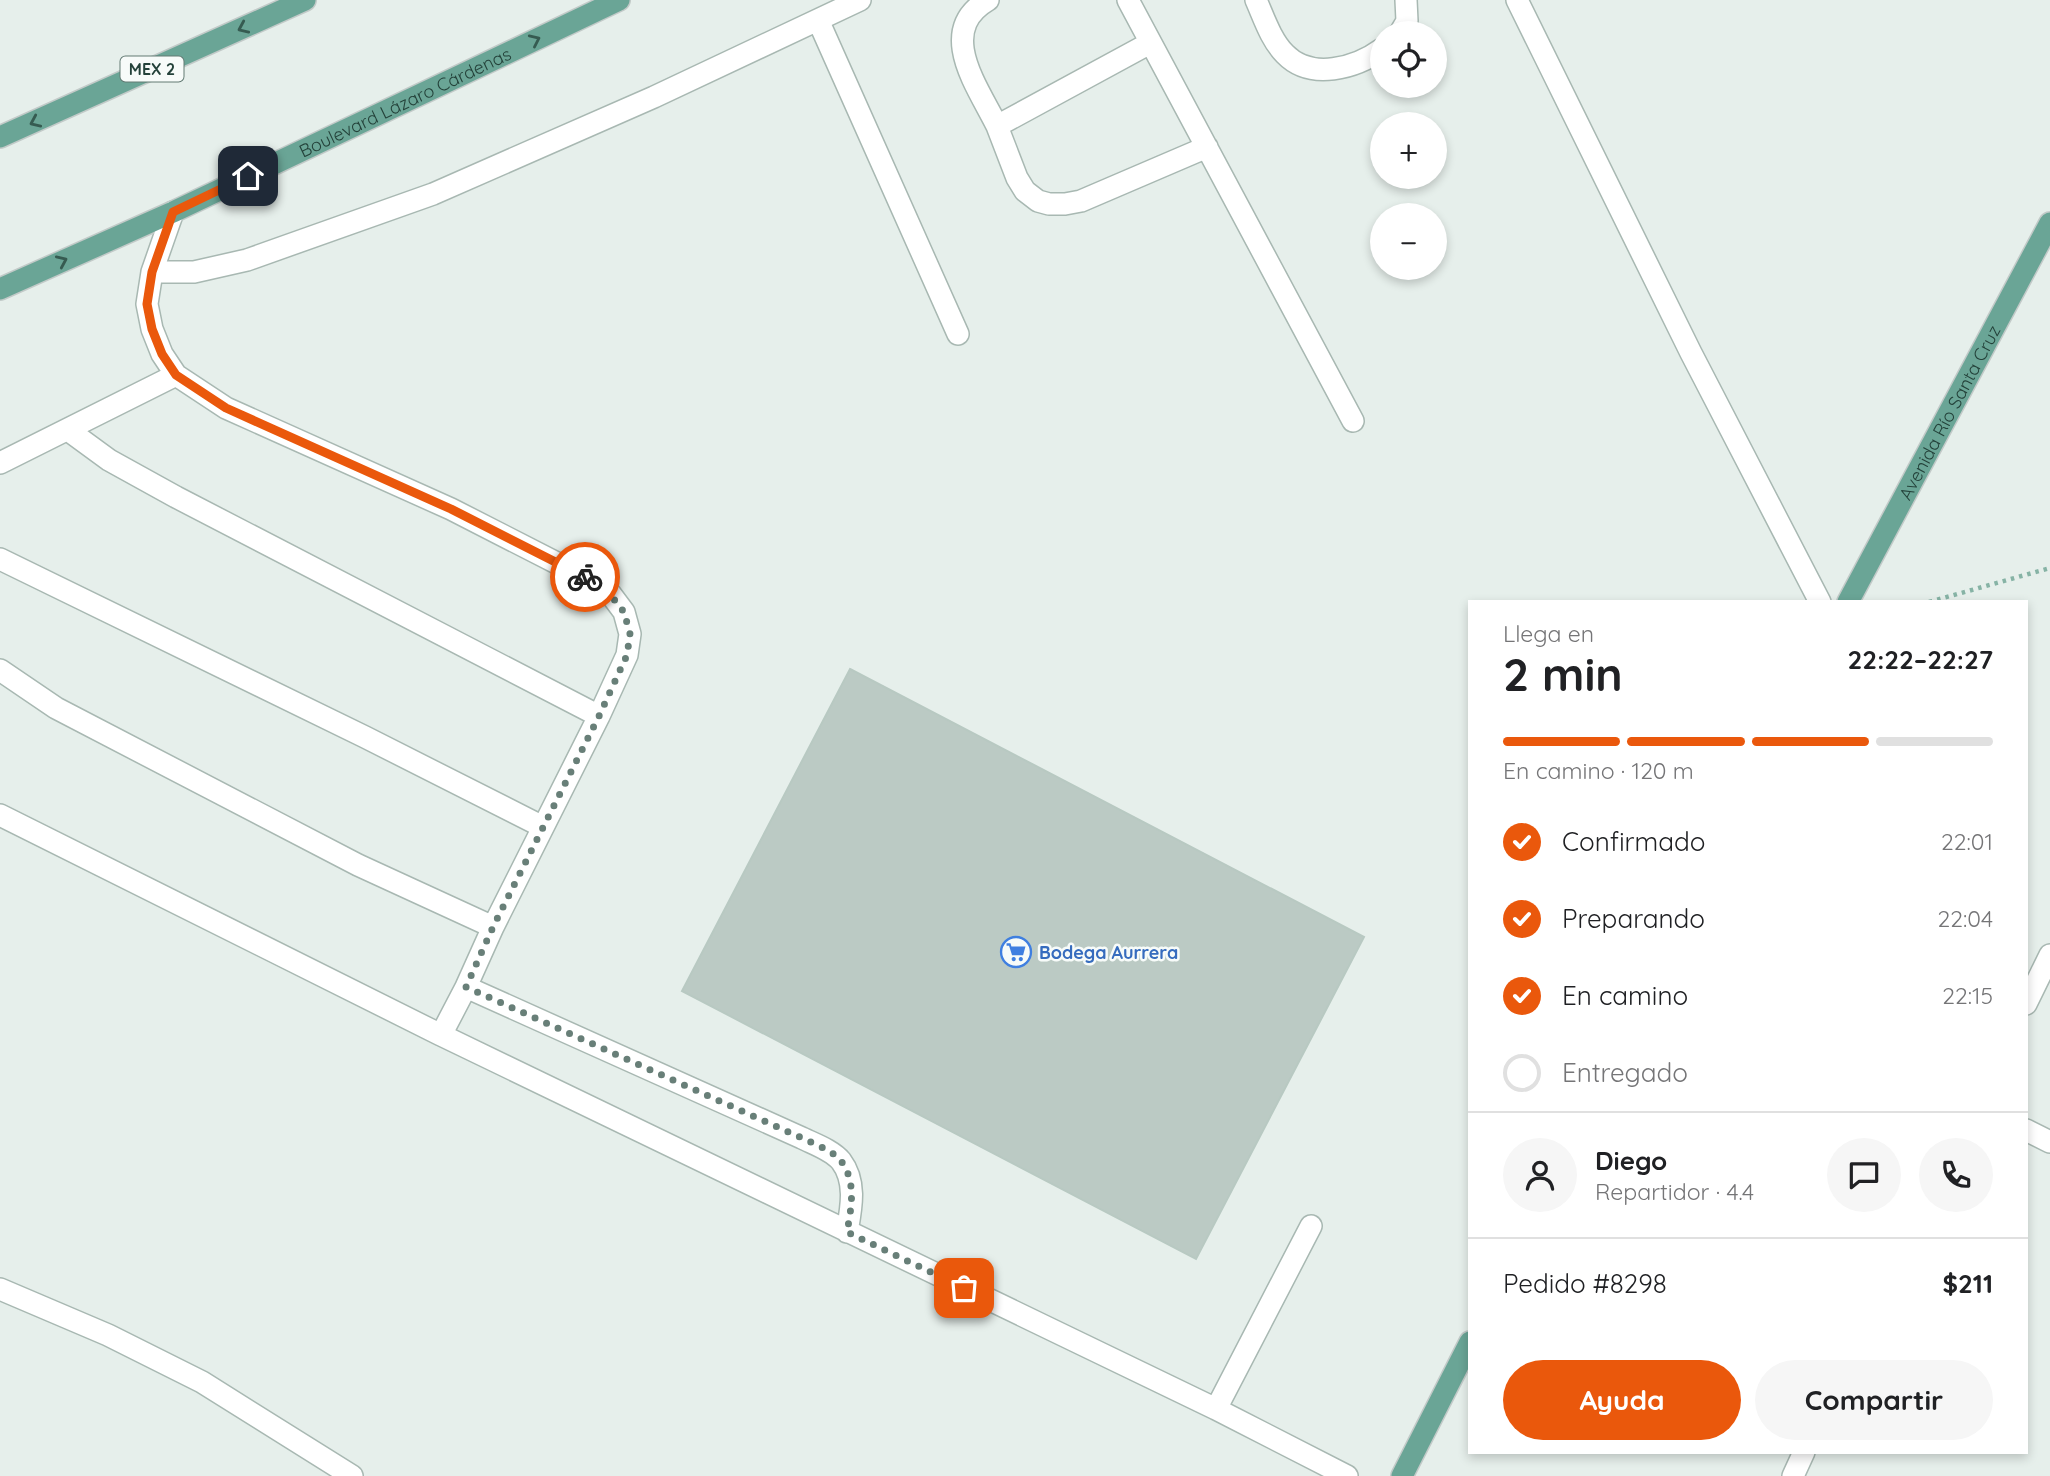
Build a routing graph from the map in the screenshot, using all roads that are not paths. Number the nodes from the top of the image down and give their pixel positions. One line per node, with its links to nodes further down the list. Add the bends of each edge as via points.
1 (305, 0): 14 (main road, MEX 2, one-way to 14)
2 (619, 0): 16 (main road, Boulevard Lázaro Cárdenas, one-way to 2)
3 (860, 0): 9 (street)
4 (988, 0): 13 (street, via 968,16 961,44)
5 (1128, 0): 11 (street)
6 (1256, 0): 12 (street, via 1283,52 1304,66 1318,70)
7 (1406, 0): 10 (street)
8 (1517, 0): 26 (street, via 1690,353)
9 (818, 20): 18 (street, via 433,194 247,260 194,272); 20 (street)
10 (1407, 21)
11 (1150, 43): 13 (street); 15 (street)
12 (1370, 58)
13 (997, 126): 15 (street, via 1025,191 1049,204 1081,201)
14 (0, 137)
15 (1207, 147): 22 (street)
16 (173, 212): 18 (street); 19 (main road, Boulevard Lázaro Cárdenas, one-way to 16)
17 (2050, 223): 27 (main road, Avenida Río Santa Cruz)
18 (152, 272): 21 (street, via 147,304 152,329)
19 (0, 289)
20 (958, 334)
21 (176, 375): 23 (street); 29 (street, via 226,408 451,509 609,593 624,612 630,634 627,655)
22 (1353, 421)
23 (68, 430): 24 (street); 29 (street, via 109,460 176,497)
24 (0, 463)
25 (2, 564): 31 (street)
26 (1819, 600)
27 (1849, 600)
28 (0, 670): 32 (street, via 56,708 358,864)
29 (599, 716): 31 (street)
30 (0, 815): 36 (street)
31 (543, 827): 32 (street)
32 (493, 927): 34 (street)
33 (2050, 955): 35 (street)
34 (466, 987): 36 (street); 40 (street, via 828,1151 841,1161 849,1179 853,1201)
35 (2028, 1000)
36 (442, 1035): 40 (street)
37 (2028, 1131): 38 (street)
38 (2050, 1142)
39 (1311, 1226): 43 (street)
40 (847, 1232): 43 (street)
41 (0, 1289): 45 (street, via 202,1382)
42 (1468, 1346): 47 (main road)
43 (1216, 1409): 46 (street)
44 (1803, 1454): 48 (street)
45 (352, 1476)
46 (1347, 1476)
47 (1402, 1476)
48 (1793, 1476)

